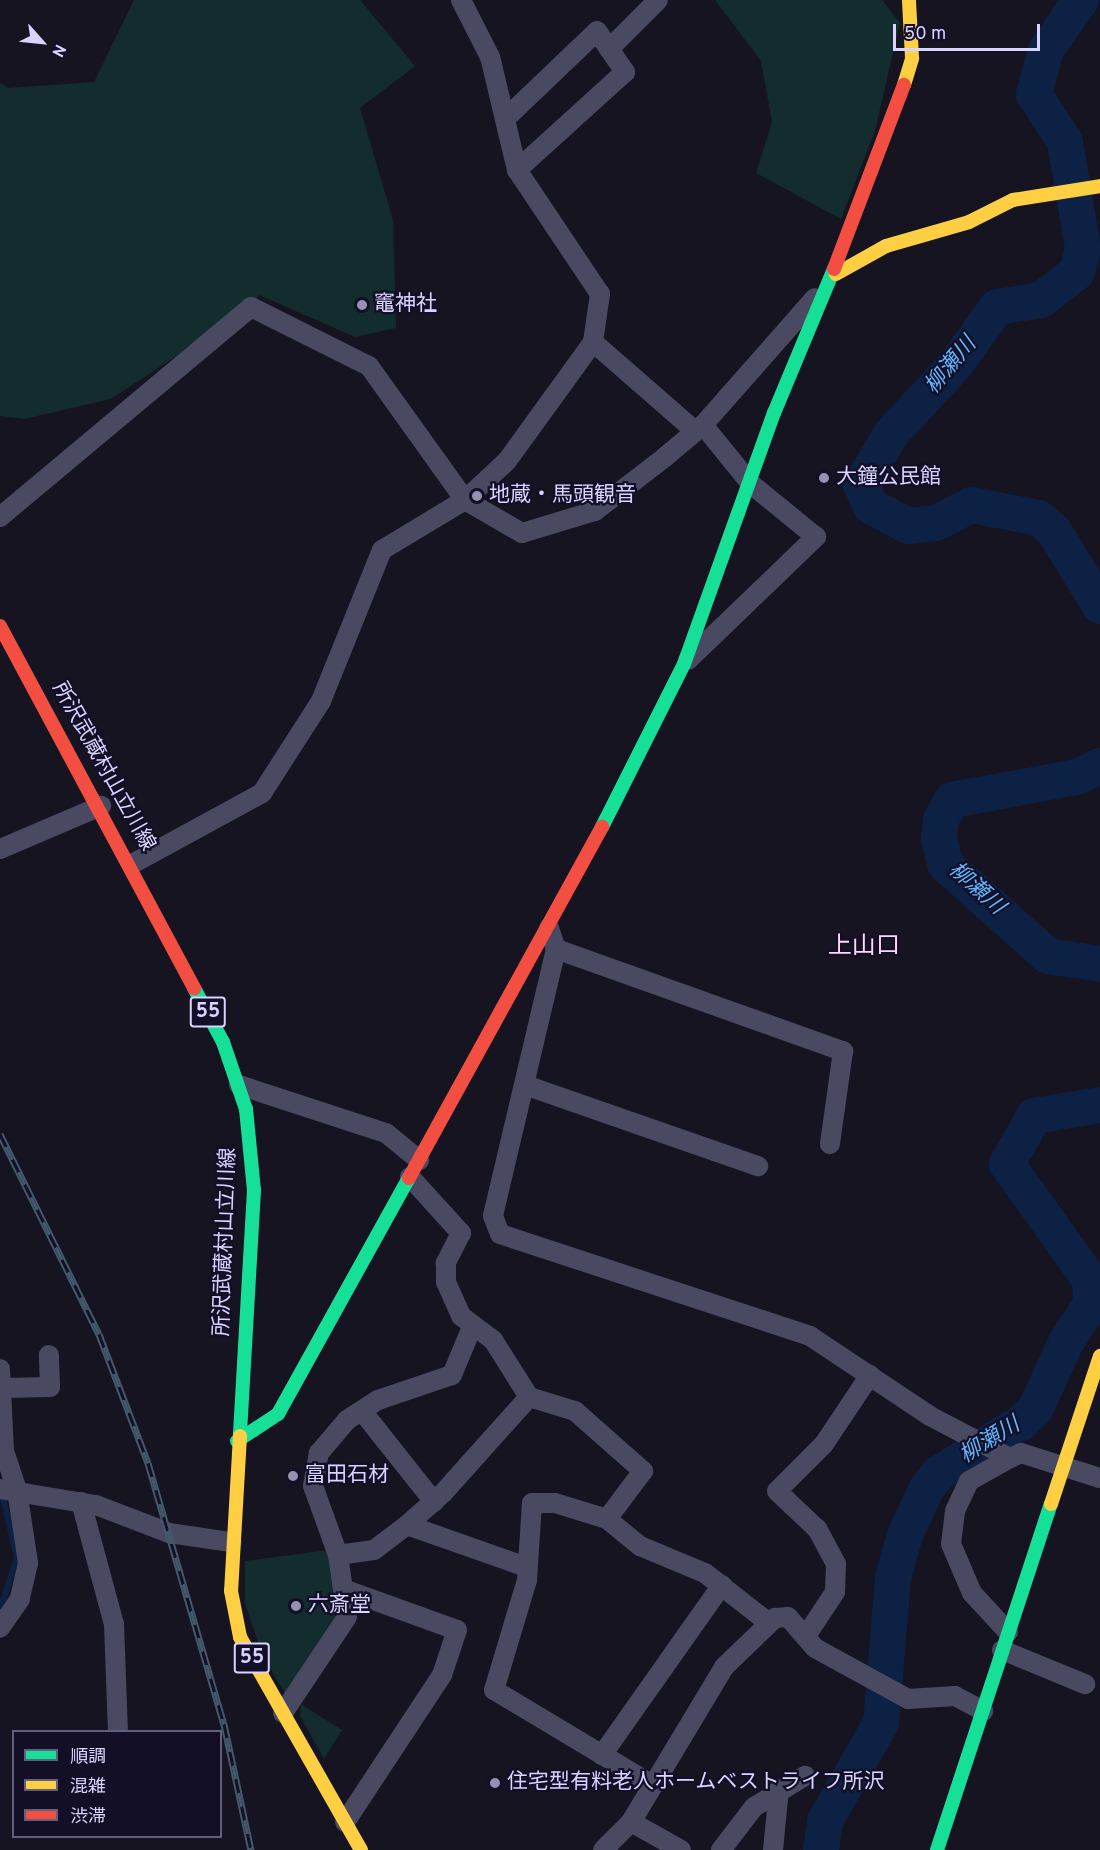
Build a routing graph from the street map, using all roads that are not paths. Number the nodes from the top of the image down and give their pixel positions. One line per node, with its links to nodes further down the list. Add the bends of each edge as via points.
1 (461, 0): 5 (street, via 490,57)
2 (658, 0): 4 (street)
3 (909, 0): 8 (street, via 912,58)
4 (609, 49): 5 (street, via 597,31); 6 (street, via 625,72)
5 (505, 119): 6 (street)
6 (517, 170): 9 (street, via 600,294)
7 (1096, 186): 8 (street, via 1050,190 1013,200 969,222 886,246)
8 (836, 274): 10 (street); 11 (street, via 774,413)
9 (593, 342): 10 (street); 12 (street, via 507,461)
10 (699, 428): 11 (street); 12 (street, via 595,511 522,533)
11 (751, 484): 15 (street); 15 (street, via 816,537)
12 (465, 500): 13 (street, via 369,366 250,307); 18 (street, via 382,550 321,701 262,793)
13 (0, 517)
14 (0, 626): 16 (street, 所沢武蔵村山立川線 / 55)
15 (684, 663): 19 (street)
16 (100, 806): 17 (street); 18 (street, 所沢武蔵村山立川線 / 55)
17 (0, 849)
18 (132, 864): 21 (street, 所沢武蔵村山立川線 / 55, via 223,1042)
19 (549, 928): 20 (street); 25 (street)
20 (556, 949): 22 (street); 23 (street, via 843,1051)
21 (239, 1085): 25 (street, via 386,1133); 35 (street, 所沢武蔵村山立川線 / 55, via 251,1136 254,1190)
22 (525, 1085): 24 (street); 26 (street)
23 (830, 1144)
24 (758, 1166)
25 (415, 1169): 27 (street); 35 (street, via 278,1414)
26 (493, 1223): 27 (street); 31 (street, via 500,1233 810,1336)
27 (461, 1233): 28 (street, via 446,1263 446,1282 461,1316)
28 (472, 1327): 33 (street, via 493,1340); 34 (street, via 452,1375 378,1400)
29 (49, 1355): 32 (street, via 50,1387)
30 (1100, 1356): 37 (street)
31 (870, 1375): 36 (street); 51 (street, via 824,1444 777,1491 817,1529 836,1564 835,1592)
32 (2, 1378): 39 (street)
33 (529, 1397): 41 (street); 42 (street, via 575,1411 643,1471)
34 (362, 1411): 41 (street); 45 (street, via 330,1436 314,1467 313,1486)
35 (237, 1441): 44 (street, 所沢武蔵村山立川線 / 55)
36 (1006, 1455): 37 (street, via 1021,1453); 52 (street, via 969,1481 955,1511 951,1545 972,1593)
37 (1065, 1465): 38 (street); 52 (street)
38 (1100, 1478)
39 (8, 1490): 40 (street); 50 (street, via 28,1563 20,1599)
40 (81, 1502): 44 (street, via 169,1533); 56 (street, via 114,1624)
41 (434, 1502): 43 (street)
42 (607, 1519): 46 (street, via 555,1503 532,1503); 47 (street, via 640,1546)
43 (407, 1525): 45 (street, via 374,1550); 46 (street)
44 (231, 1542): 55 (street, 所沢武蔵村山立川線 / 55, via 231,1592 240,1637)
45 (338, 1555): 48 (street)
46 (526, 1567): 57 (street, via 494,1690)
47 (722, 1585): 49 (street); 57 (street)
48 (344, 1589): 55 (street, via 347,1617); 61 (street, via 457,1629 442,1675)
49 (769, 1623): 51 (street, via 788,1617); 59 (street, via 724,1667)
50 (0, 1628)
51 (806, 1636): 54 (street, via 815,1648 903,1695 955,1696)
52 (1005, 1641): 53 (street); 54 (street)
53 (1085, 1684)
54 (983, 1711): 68 (street)
55 (283, 1713): 61 (street, 所沢武蔵村山立川線 / 55)
56 (118, 1730)
57 (602, 1755): 59 (street)
58 (805, 1776): 60 (street)
59 (651, 1784): 62 (street)
60 (778, 1789): 66 (street, via 753,1807); 67 (street)
61 (345, 1822): 63 (street, 所沢武蔵村山立川線 / 55)
62 (631, 1822): 64 (street); 65 (street)
63 (361, 1850)
64 (603, 1850)
65 (681, 1850)
66 (721, 1850)
67 (773, 1850)
68 (937, 1850)

